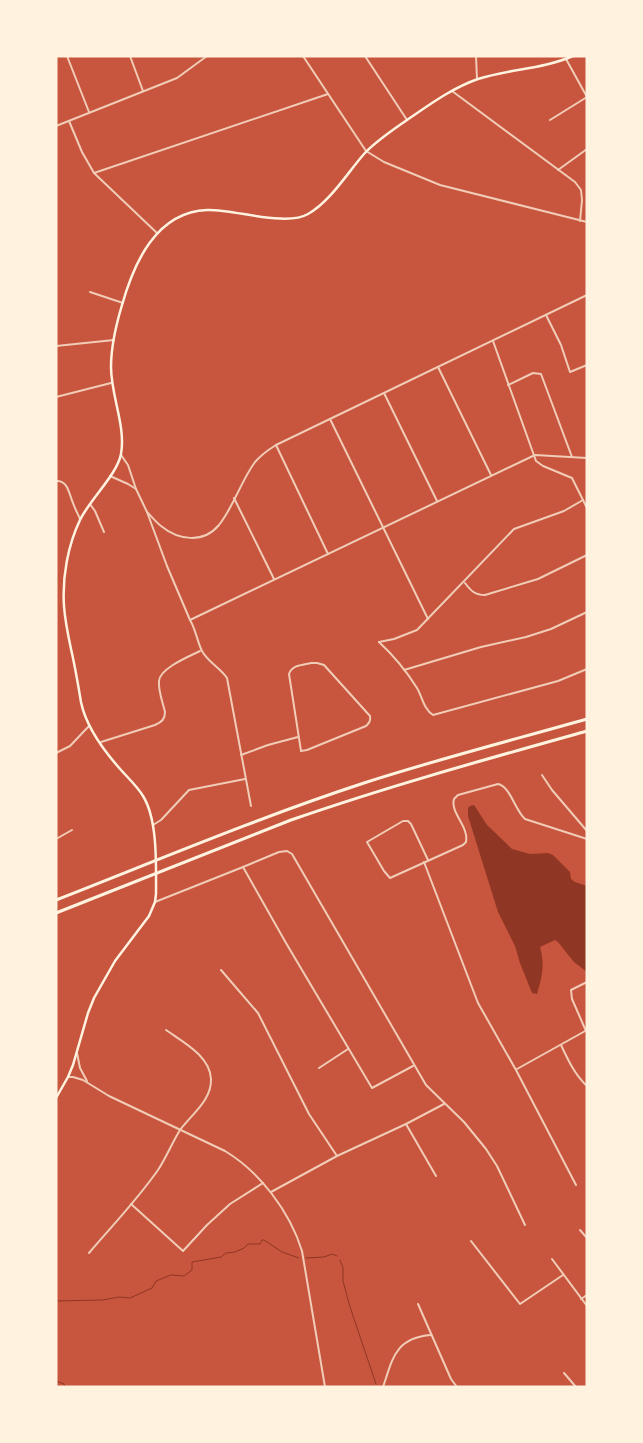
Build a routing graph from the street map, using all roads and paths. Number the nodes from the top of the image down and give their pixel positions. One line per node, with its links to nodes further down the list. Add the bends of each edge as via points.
1 (67, 56): 14 (street)
2 (130, 56): 10 (street)
3 (207, 56): 10 (street, via 177,78)
4 (303, 56): 12 (street)
5 (365, 56): 15 (street)
6 (476, 56): 9 (street)
7 (573, 56): 8 (main road)
8 (566, 59): 9 (main road); 13 (street)
9 (478, 79): 11 (main road)
10 (143, 91): 14 (street)
11 (452, 91): 15 (main road); 21 (street)
12 (328, 94): 20 (street); 22 (street)
13 (587, 97): 16 (street)
14 (89, 113): 17 (street)
15 (407, 120): 20 (main road)
16 (550, 120)
17 (69, 121): 18 (street); 22 (street)
18 (56, 126)
19 (587, 149): 21 (street)
20 (366, 151): 23 (street, via 440,185); 25 (main road, via 344,180 303,217 283,219 207,210 186,214)
21 (558, 170): 23 (street, via 581,190)
22 (94, 173): 25 (street)
23 (580, 221): 24 (street)
24 (587, 222)
25 (157, 234): 28 (main road, via 137,263)
26 (90, 292): 28 (street)
27 (587, 295): 29 (street)
28 (123, 303): 30 (main road)
29 (546, 315): 31 (street); 33 (street, via 570,372)
30 (114, 340): 32 (street); 35 (main road)
31 (494, 341): 34 (street); 36 (street)
32 (56, 346)
33 (587, 365)
34 (438, 367): 37 (street); 45 (street)
35 (111, 383): 38 (street); 41 (main road, via 122,441)
36 (508, 385): 42 (street); 43 (street, via 533,373 542,374)
37 (384, 393): 39 (street); 51 (street)
38 (56, 397)
39 (330, 419): 40 (street); 56 (street)
40 (276, 445): 49 (street, via 255,462); 58 (street)
41 (121, 455): 46 (main road); 48 (street)
42 (535, 456): 43 (street); 45 (street); 50 (street, via 543,466 572,478)
43 (572, 457): 44 (street)
44 (587, 458)
45 (491, 475): 51 (street)
46 (110, 476): 48 (street); 52 (main road)
47 (56, 482): 55 (street, via 66,484)
48 (136, 489): 54 (street)
49 (234, 498): 54 (street, via 218,525 198,538 182,537 168,531); 60 (street)
50 (583, 500): 53 (street); 61 (street, via 564,511 514,529)
51 (437, 502): 56 (street)
52 (90, 504): 55 (main road); 57 (street)
53 (587, 508)
54 (148, 512): 63 (street)
55 (80, 519): 69 (main road, via 68,558 64,606 80,702)
56 (383, 527): 58 (street); 64 (street)
57 (104, 532)
58 (328, 554): 60 (street)
59 (587, 555): 61 (street, via 538,579 485,595 472,592)
60 (274, 580): 63 (street)
61 (464, 582): 64 (street)
62 (587, 612): 67 (street, via 526,637)
63 (190, 620): 65 (street)
64 (428, 620): 67 (street, via 406,635 379,642)
65 (201, 650): 72 (street, via 161,674 163,720); 74 (street, via 228,678)
66 (587, 668): 67 (street, via 558,680 433,714 427,710 423,697)
67 (404, 670)
68 (587, 720): 86 (highway, via 371,781 281,812)
69 (89, 726): 72 (main road); 73 (street, via 70,746)
70 (587, 731): 88 (highway, via 426,776 291,820)
71 (298, 737): 71 (street, via 289,674 294,667 321,664 371,720 366,726 307,750 301,751); 74 (street)
72 (101, 742): 78 (main road, via 144,797)
73 (56, 753)
74 (241, 755): 76 (street)
75 (542, 775): 80 (street)
76 (246, 778): 77 (street); 78 (street, via 189,790)
77 (251, 806)
78 (153, 826): 87 (main road)
79 (72, 830): 81 (street)
80 (587, 831)
81 (56, 839)
82 (587, 839): 83 (street, via 525,819 506,788 498,784 454,799 467,835 466,842)
83 (428, 860): 84 (street); 84 (street, via 408,821 404,820 367,842 390,878)
84 (424, 862): 98 (street, via 478,1003)
85 (244, 867): 87 (street); 94 (street); 96 (street, via 279,852 287,851 294,858)
86 (56, 900)
87 (155, 902): 95 (main road, via 94,998)
88 (56, 913)
89 (221, 970): 106 (street, via 258,1013 309,1114)
90 (587, 982): 92 (street, via 571,990)
91 (166, 1030): 105 (street, via 200,1056 208,1066 211,1080 206,1098)
92 (587, 1031): 93 (street)
93 (561, 1045): 98 (street); 101 (street, via 570,1064)
94 (348, 1049): 96 (street, via 372,1088); 97 (street)
95 (77, 1053): 99 (main road); 100 (street)
96 (414, 1065): 103 (street, via 426,1084)
97 (319, 1068)
98 (516, 1070): 109 (street)
99 (68, 1077): 100 (street); 102 (main road)
100 (88, 1083): 105 (street)
101 (587, 1086)
102 (56, 1098)
103 (445, 1103): 104 (street); 112 (street, via 492,1159)
104 (406, 1124): 106 (street); 107 (street)
105 (181, 1130): 108 (street, via 231,1155); 111 (street, via 158,1170)
106 (337, 1156): 110 (street)
107 (436, 1176)
108 (263, 1183): 110 (street); 111 (street, via 230,1204 183,1251)
109 (576, 1185)
110 (270, 1192): 125 (street, via 290,1222 302,1251)
111 (131, 1204): 116 (street)
112 (525, 1225)
113 (580, 1230): 114 (street)
114 (587, 1238)
115 (471, 1241): 118 (street, via 520,1304)
116 (89, 1254)
117 (552, 1260): 118 (street)
118 (563, 1275): 120 (street)
119 (587, 1295): 120 (street)
120 (581, 1299): 122 (street)
121 (418, 1304): 123 (street)
122 (587, 1306)
123 (431, 1334): 126 (street, via 400,1346); 127 (street)
124 (564, 1373): 128 (street)
125 (325, 1387)
126 (383, 1387)
127 (457, 1387)
128 (576, 1387)

